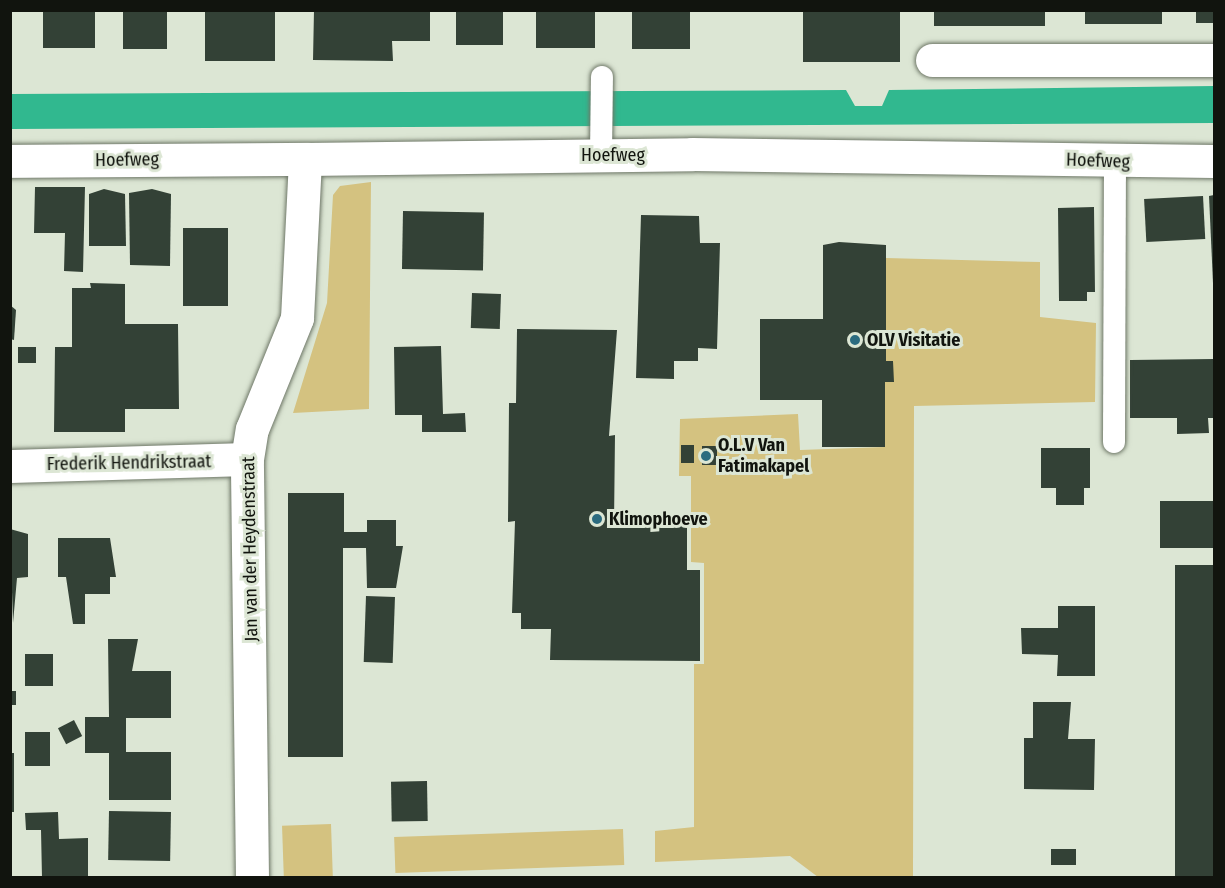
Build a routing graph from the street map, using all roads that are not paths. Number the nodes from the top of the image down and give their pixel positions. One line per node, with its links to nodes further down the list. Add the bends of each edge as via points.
1 (932, 60): 2 (street)
2 (1215, 60)
3 (602, 78): 4 (lane)
4 (601, 147): 5 (street, Hoefweg); 8 (street, Hoefweg)
5 (305, 159): 6 (street, Hoefweg); 10 (street, Jan van der Heydenstraat, via 297,318 252,429)
6 (10, 161)
7 (1215, 161): 8 (street, Hoefweg)
8 (1115, 163): 9 (lane)
9 (1114, 442)
10 (247, 459): 11 (street, Frederik Hendrikstraat); 12 (street, Jan van der Heydenstraat)
11 (10, 466)
12 (252, 878)

